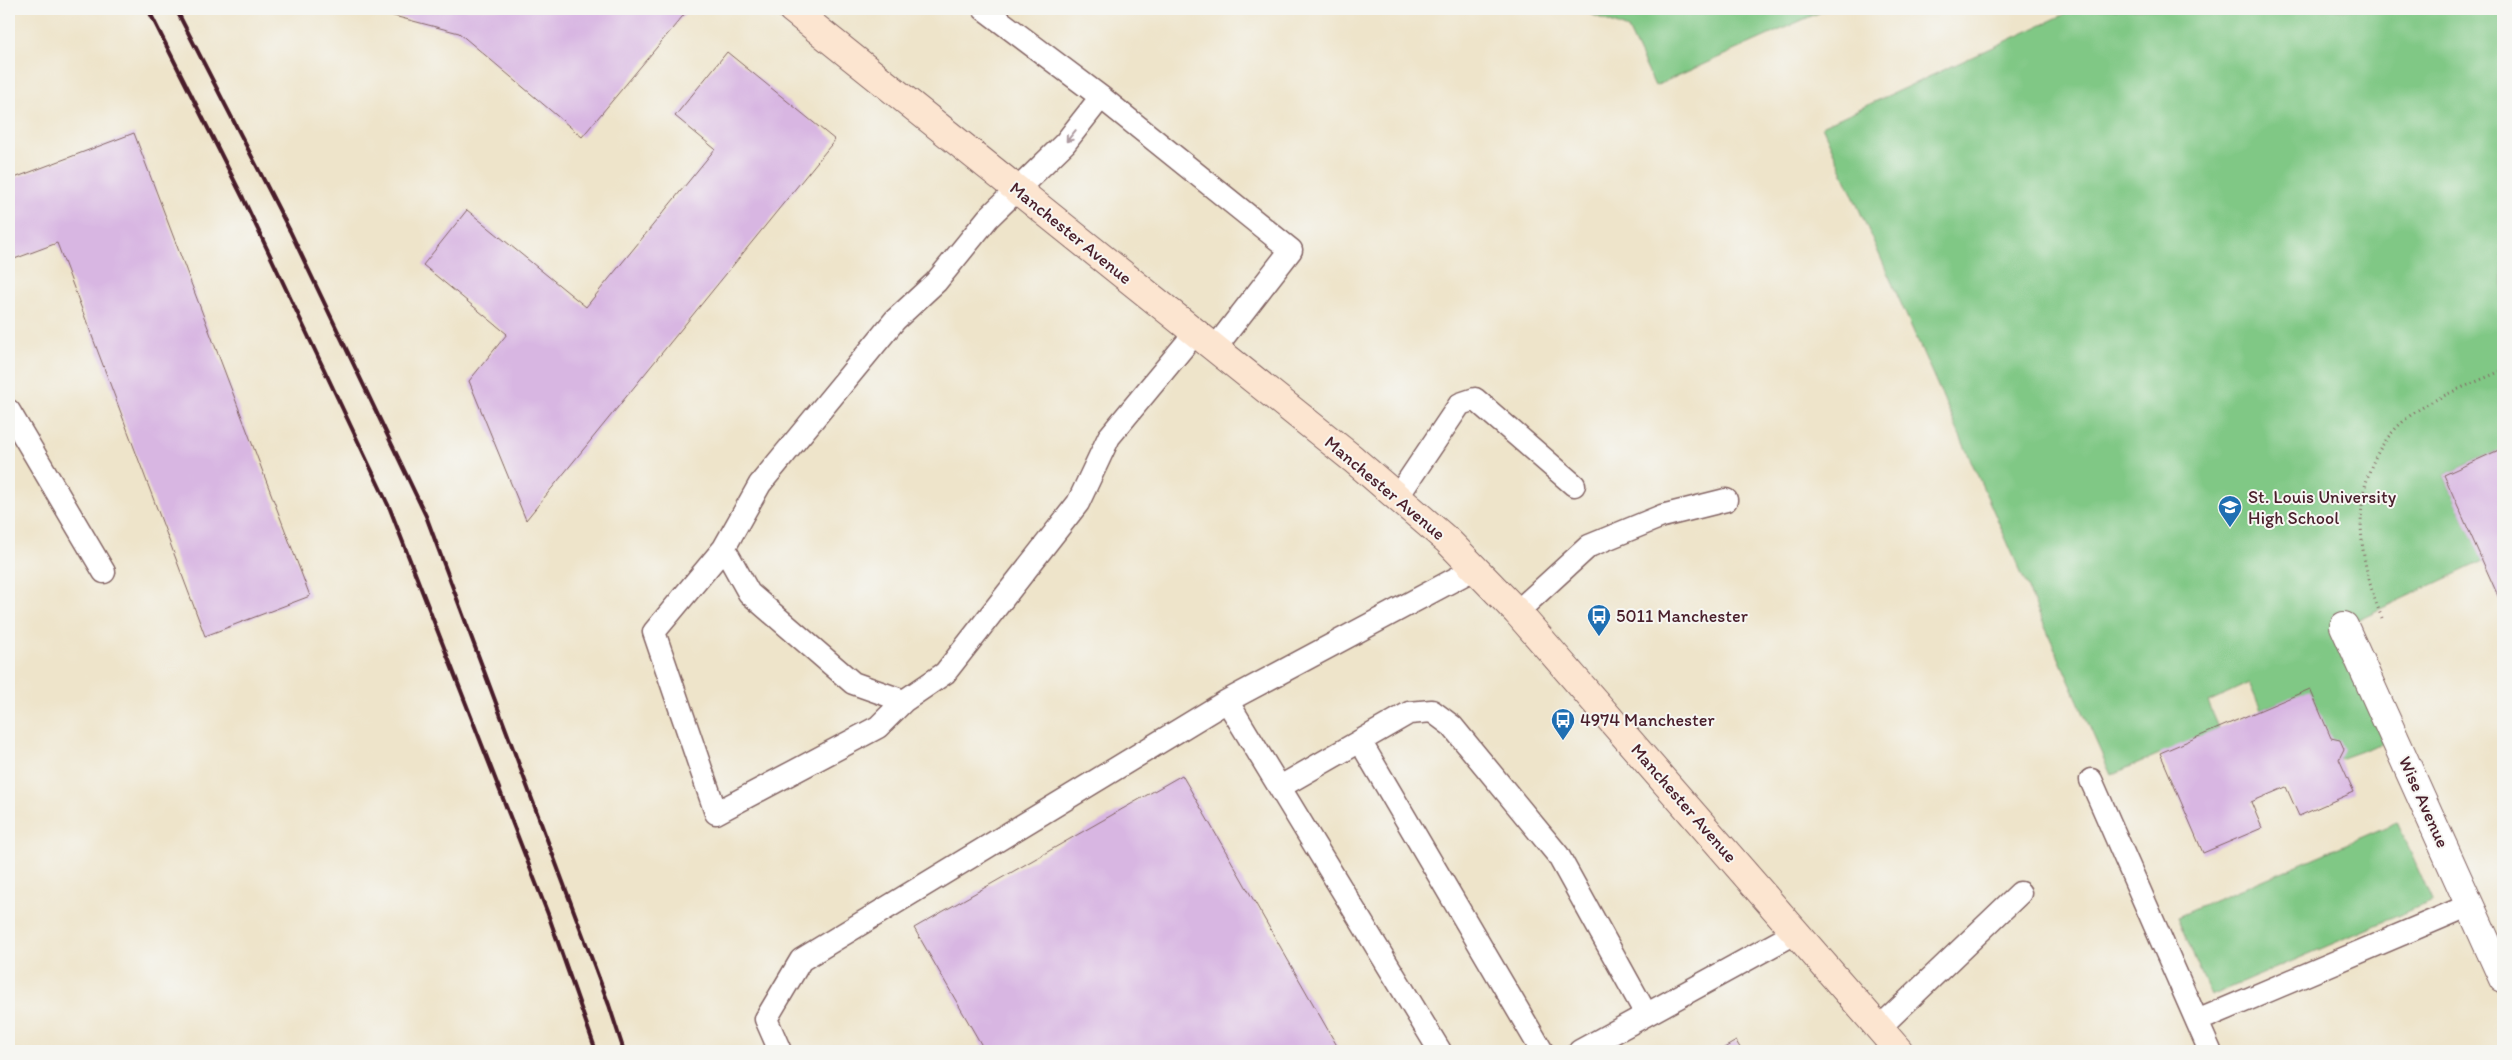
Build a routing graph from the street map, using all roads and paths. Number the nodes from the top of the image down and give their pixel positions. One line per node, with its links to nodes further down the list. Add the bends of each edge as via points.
1 (792, 9): 4 (main road, Manchester Avenue)
2 (984, 9): 3 (lane)
3 (1101, 98): 4 (lane, one-way to 4, via 1065,143); 5 (lane, via 1291,250)
4 (1018, 189): 5 (main road, Manchester Avenue); 11 (lane, via 988,218 936,282 895,320 760,484)
5 (1205, 341): 9 (main road, Manchester Avenue); 17 (lane, via 1109,436 1078,503 945,673)
6 (2503, 370): 15 (path, via 2416,411 2394,429 2377,457 2364,488 2360,526 2365,568)
7 (9, 411): 13 (lane)
8 (1574, 485): 9 (lane, via 1475,399 1460,404)
9 (1398, 496): 12 (main road, Manchester Avenue)
10 (1726, 500): 14 (lane, via 1662,516 1589,546)
11 (724, 548): 17 (lane, via 749,593 853,683); 17 (lane, via 654,632 716,813 878,727)
12 (1474, 569): 14 (main road, Manchester Avenue); 18 (lane)
13 (104, 572)
14 (1517, 612): 24 (main road, Manchester Avenue)
15 (2382, 618)
16 (2344, 626): 23 (street, Wise Avenue)
17 (904, 701)
18 (1227, 701): 21 (lane); 29 (lane, via 801,960 766,1019)
19 (1360, 741): 21 (lane); 26 (lane, via 1409,712 1432,711 1452,726 1558,855); 31 (lane)
20 (2091, 780): 27 (lane)
21 (1280, 787): 30 (lane)
22 (2020, 893): 28 (lane)
23 (2470, 905): 25 (street, Wise Avenue); 27 (lane)
24 (1796, 932): 26 (lane); 28 (main road, Manchester Avenue)
25 (2503, 979)
26 (1646, 1014): 32 (lane)
27 (2197, 1022): 34 (lane)
28 (1879, 1028): 33 (main road, Manchester Avenue)
29 (780, 1051)
30 (1440, 1051)
31 (1542, 1051)
32 (1580, 1051)
33 (1899, 1051)
34 (2210, 1051)

